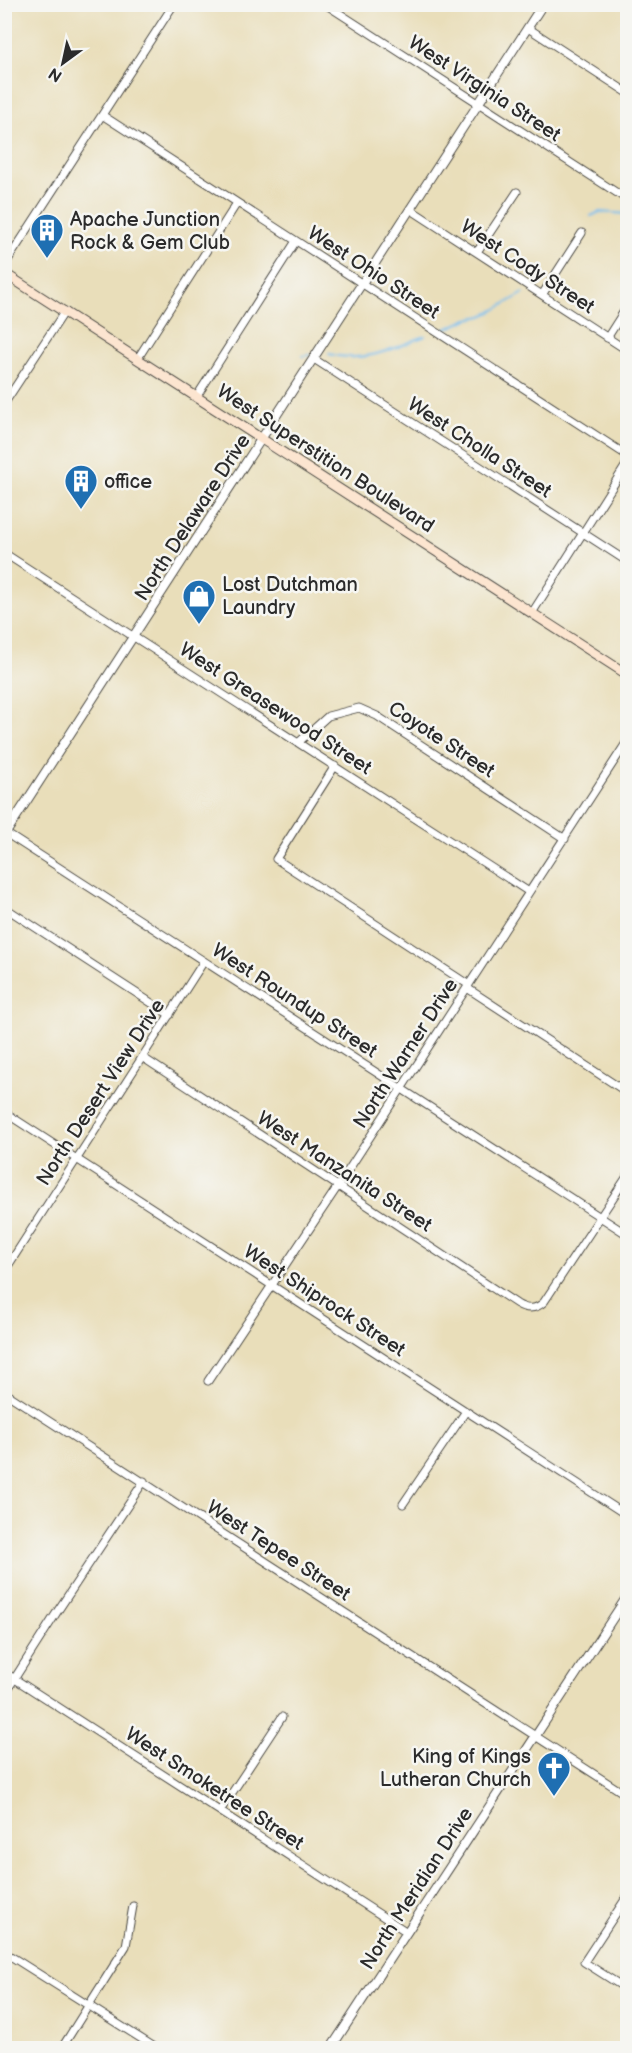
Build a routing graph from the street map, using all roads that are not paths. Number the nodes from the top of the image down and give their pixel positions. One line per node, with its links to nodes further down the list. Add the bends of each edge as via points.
1 (174, 4): 7 (street)
2 (326, 4): 6 (street, West Virginia Street)
3 (543, 4): 4 (street, North Delaware Drive)
4 (528, 28): 5 (street); 6 (street, North Delaware Drive)
5 (627, 93)
6 (479, 104): 9 (street, West Virginia Street); 11 (street, North Delaware Drive)
7 (102, 115): 10 (street, West Ohio Street); 15 (street)
8 (517, 192): 14 (street)
9 (627, 200)
10 (237, 203): 13 (street, West Ohio Street); 23 (street)
11 (411, 209): 14 (street, West Cody Street); 17 (street, North Delaware Drive)
12 (582, 233): 18 (street)
13 (296, 241): 17 (street, West Ohio Street); 25 (street)
14 (477, 252): 18 (street, West Cody Street)
15 (4, 266)
16 (4, 273): 20 (main road, West Superstition Boulevard)
17 (362, 284): 24 (street, North Delaware Drive); 28 (street, West Ohio Street)
18 (542, 295): 21 (street, West Cody Street)
19 (627, 305): 21 (street)
20 (65, 311): 23 (main road, West Superstition Boulevard); 26 (street)
21 (607, 338): 22 (street, West Cody Street)
22 (627, 351)
23 (138, 358): 25 (main road, West Superstition Boulevard)
24 (314, 359): 27 (street, North Delaware Drive); 30 (street, West Cholla Street)
25 (197, 396): 27 (main road, West Superstition Boulevard)
26 (4, 404)
27 (263, 439): 33 (main road, West Superstition Boulevard); 34 (street, North Delaware Drive)
28 (627, 456)
29 (627, 462): 30 (street)
30 (582, 533): 32 (street, West Cholla Street); 33 (street)
31 (4, 554): 34 (street, West Greasewood Street)
32 (627, 562)
33 (532, 613): 35 (main road, West Superstition Boulevard)
34 (134, 636): 37 (street, West Greasewood Street); 39 (street, North Delaware Drive)
35 (627, 675)
36 (627, 740): 40 (street, North Warner Drive)
37 (299, 742): 38 (street, West Greasewood Street); 40 (street, Coyote Street, via 328,716 359,708)
38 (335, 766): 41 (street, West Greasewood Street); 44 (street, via 276,859)
39 (5, 834): 43 (street, West Roundup Street)
40 (565, 839): 41 (street, North Warner Drive)
41 (529, 892): 44 (street, North Warner Drive)
42 (4, 907): 45 (street)
43 (204, 961): 45 (street, North Desert View Drive); 47 (street, West Roundup Street)
44 (468, 986): 47 (street, North Warner Drive); 48 (street)
45 (170, 1015): 46 (street, North Desert View Drive)
46 (142, 1057): 50 (street, North Desert View Drive); 52 (street, West Manzanita Street)
47 (401, 1089): 52 (street, North Warner Drive); 53 (street, West Roundup Street)
48 (627, 1093)
49 (4, 1112): 50 (street, West Shiprock Street)
50 (76, 1159): 55 (street, North Desert View Drive); 56 (street, West Shiprock Street)
51 (627, 1175): 53 (street)
52 (338, 1186): 53 (street, West Manzanita Street, via 517,1304 531,1309 544,1302); 56 (street, North Warner Drive)
53 (600, 1217): 54 (street, West Roundup Street)
54 (627, 1235)
55 (4, 1272)
56 (272, 1286): 57 (street, North Warner Drive); 59 (street, West Shiprock Street)
57 (208, 1381)
58 (4, 1392): 60 (street, West Tepee Street)
59 (466, 1411): 61 (street); 62 (street, West Shiprock Street)
60 (144, 1481): 65 (street); 68 (street, West Tepee Street)
61 (403, 1504)
62 (627, 1516)
63 (627, 1595): 68 (street, North Meridian Drive)
64 (4, 1672): 65 (street, West Smoketree Street)
65 (15, 1679): 66 (street); 70 (street, West Smoketree Street)
66 (4, 1695)
67 (282, 1717): 70 (street)
68 (536, 1736): 69 (street, West Tepee Street); 73 (street, North Meridian Drive)
69 (627, 1796)
70 (220, 1811): 73 (street, West Smoketree Street)
71 (627, 1895): 75 (street, via 584,1962)
72 (133, 1906): 76 (street, via 126,1946)
73 (407, 1932): 79 (street, North Meridian Drive)
74 (4, 1952): 76 (street)
75 (627, 1990)
76 (87, 2005): 77 (street); 78 (street)
77 (63, 2046)
78 (156, 2049)
79 (331, 2049)

